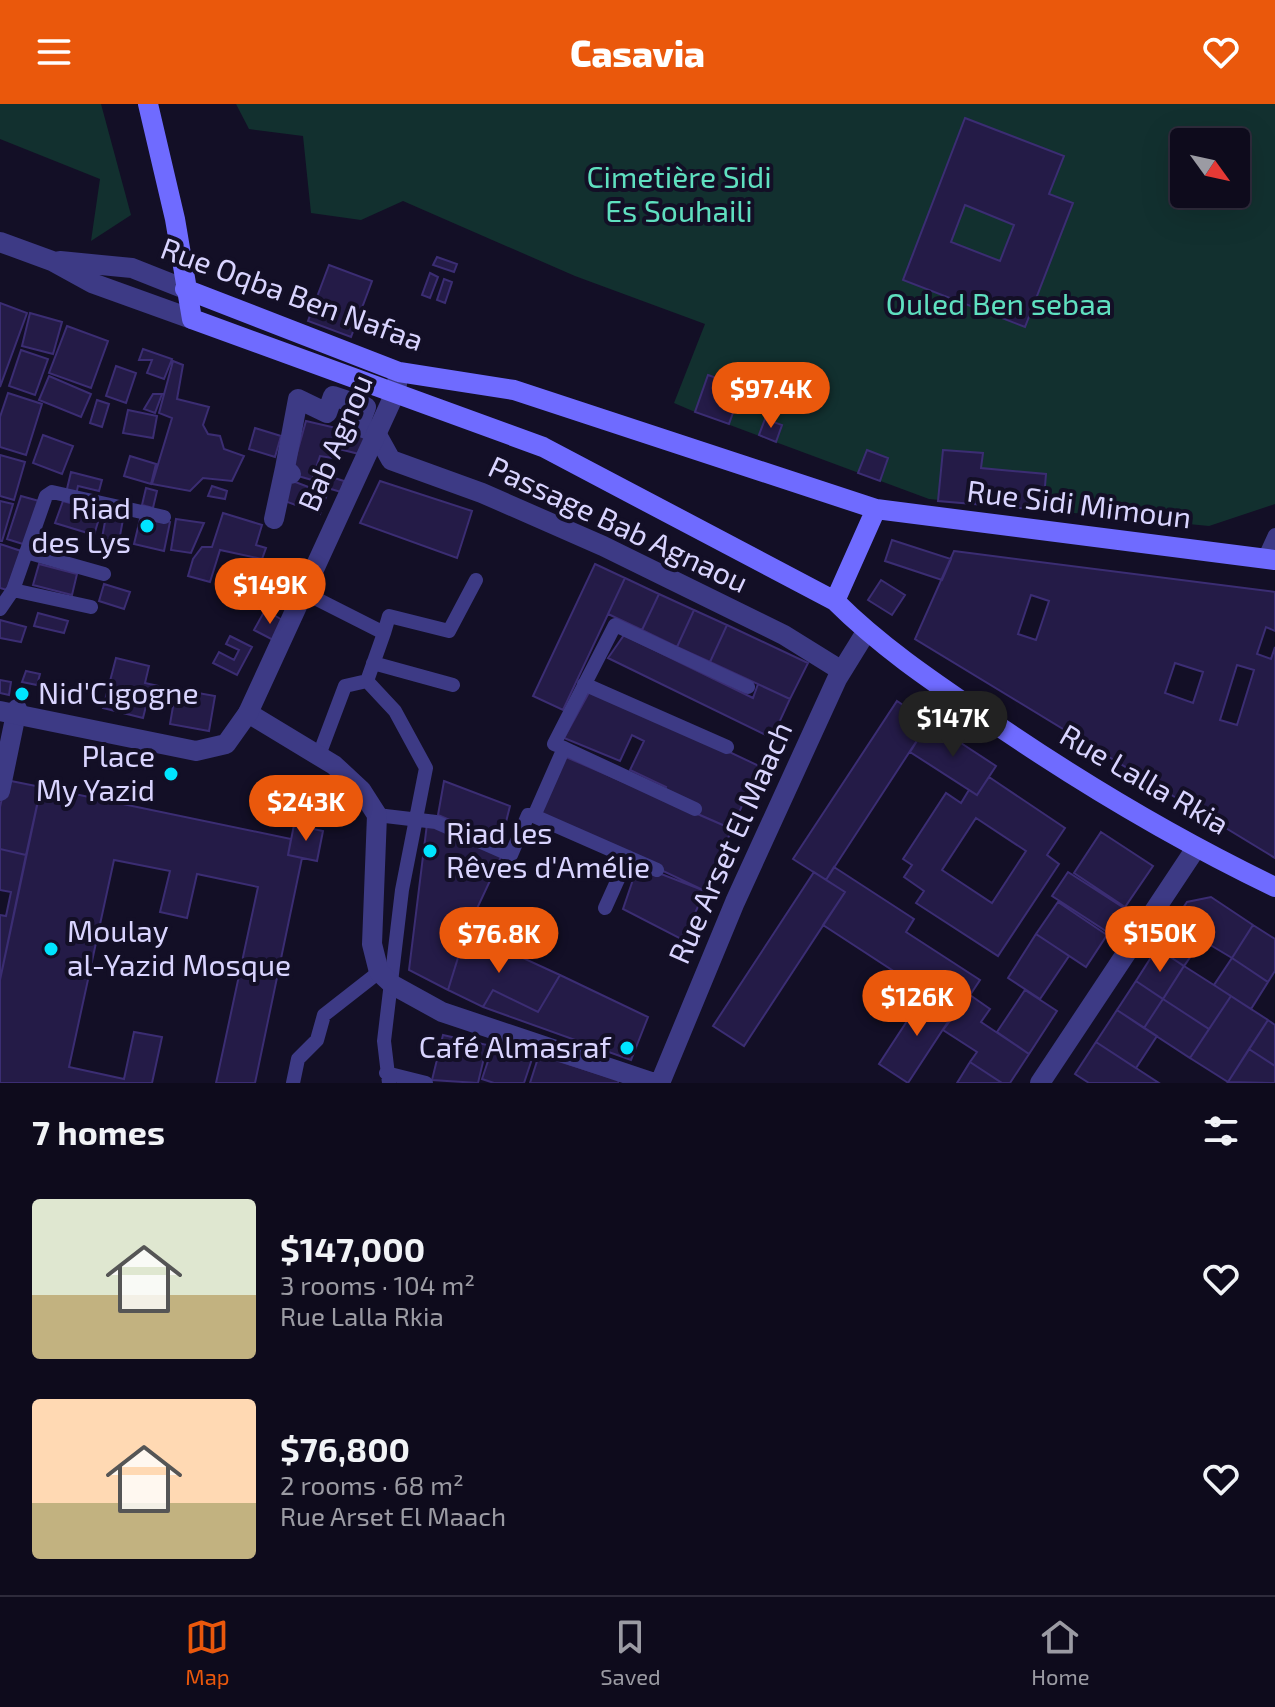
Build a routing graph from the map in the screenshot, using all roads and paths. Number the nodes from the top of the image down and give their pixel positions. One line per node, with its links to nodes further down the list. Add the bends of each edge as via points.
1 (148, 104): 4 (main road)
2 (0, 242): 3 (street, Rue Oqba Ben Nafaa)
3 (52, 261): 4 (street, Rue Oqba Ben Nafaa, via 132,268); 5 (street, Rue Oqba Ben Nafaa, via 92,283)
4 (185, 289): 5 (main road); 6 (main road, Rue Oqba Ben Nafaa)
5 (192, 319): 6 (main road, Rue Oqba Ben Nafaa)
6 (397, 382): 7 (street, Bab Agnou); 8 (main road, Rue Oqba Ben Nafaa, via 514,390); 18 (main road, Rue Oqba Ben Nafaa, via 543,447)
7 (376, 433): 10 (street, Passage Bab Agnaou, via 359,426 366,407 333,396 327,413 298,399 288,471); 17 (street, Bab Agnou); 24 (street, Passage Bab Agnaou, via 391,460 603,546 784,635)
8 (876, 509): 13 (main road, Rue Sidi Mimoun); 18 (main road)
9 (164, 517): 12 (lane, via 52,492)
10 (274, 519)
11 (1275, 535): 13 (lane)
12 (26, 552): 14 (lane); 16 (lane)
13 (1269, 559)
14 (104, 574)
15 (476, 580): 22 (lane, via 453,632 389,616)
16 (13, 590): 19 (lane); 20 (lane)
17 (303, 592): 22 (lane); 30 (street, Bab Agnou)
18 (835, 601): 21 (main road, Rue Lalla Rkia)
19 (91, 607)
20 (0, 609)
21 (866, 632): 24 (street, Rue Arset El Maach); 39 (main road, Rue Lalla Rkia, via 1073,777)
22 (384, 633): 23 (lane)
23 (373, 663): 25 (lane); 27 (lane)
24 (842, 671): 49 (street, Rue Arset El Maach, via 735,902)
25 (367, 681): 33 (lane, via 345,686); 38 (lane, via 395,711 426,768)
26 (584, 684): 28 (lane, via 615,625); 31 (lane); 32 (lane, via 554,744)
27 (453, 685)
28 (748, 687)
29 (11, 711): 30 (street, Bab Agnou, via 206,751 234,737); 34 (street)
30 (248, 713): 33 (street)
31 (727, 747)
32 (564, 748): 35 (lane); 37 (lane)
33 (319, 755): 36 (street, via 361,790)
34 (0, 791)
35 (695, 809)
36 (377, 815): 38 (lane); 44 (street, via 372,944)
37 (534, 816): 38 (lane, via 528,815 511,855 436,822); 40 (lane)
38 (414, 819): 44 (lane)
39 (1196, 848): 42 (main road, Rue Lalla Rkia); 50 (street)
40 (628, 857): 41 (lane); 43 (lane)
41 (657, 870)
42 (1275, 887)
43 (605, 908)
44 (386, 978): 45 (lane); 46 (lane, via 324,1015 317,1040 298,1059); 48 (street, via 442,1012)
45 (388, 1078): 47 (lane)
46 (293, 1083)
47 (426, 1083)
48 (654, 1083)
49 (660, 1083)
50 (1040, 1083)

